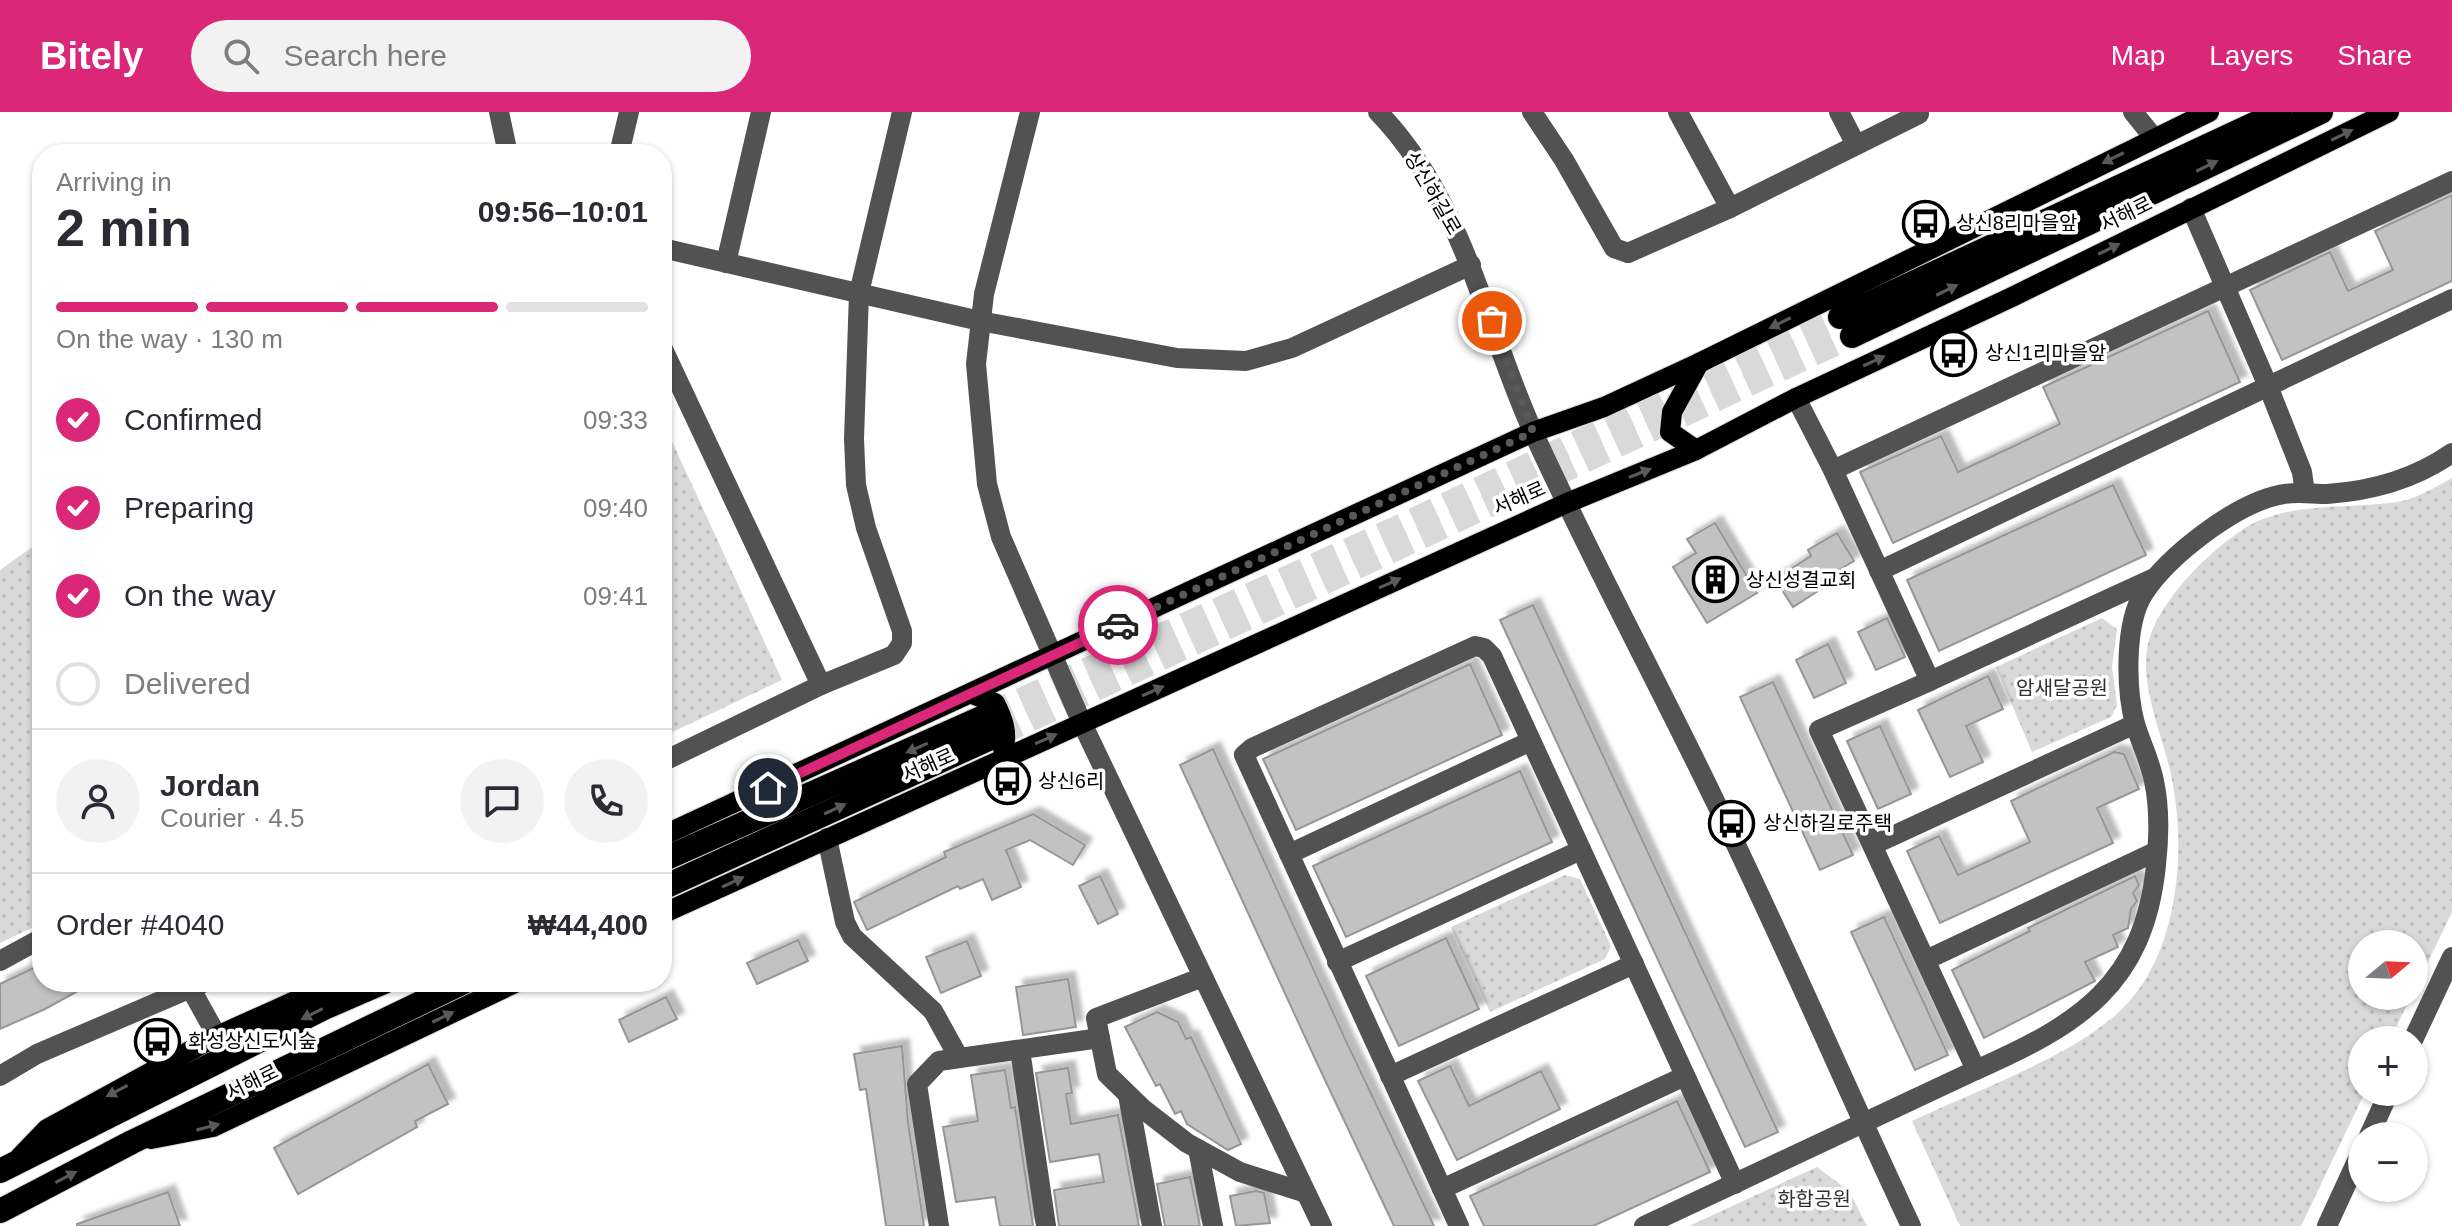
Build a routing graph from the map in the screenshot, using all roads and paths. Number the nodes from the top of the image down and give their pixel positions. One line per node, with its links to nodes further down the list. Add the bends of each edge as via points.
1 (499, 112): 17 (street)
2 (629, 112): 18 (street)
3 (761, 112): 24 (street)
4 (902, 112): 27 (street)
5 (1030, 112): 29 (street)
6 (1378, 112): 25 (street, 상신하길로, via 1444,204)
7 (1532, 112): 21 (street, via 1614,248 1628,253)
8 (1678, 112): 21 (street)
9 (1839, 112): 19 (street)
10 (2133, 112): 16 (street)
11 (2209, 112): 16 (main road)
12 (2280, 112): 13 (highway, 서해로, one-way to 13, via 1846,326)
13 (2321, 112)
14 (2389, 112): 22 (main road, 서해로, one-way to 14)
15 (1919, 114): 19 (street)
16 (2154, 138): 30 (main road, one-way to 30)
17 (506, 144)
18 (621, 144)
19 (1856, 145): 21 (street)
20 (2452, 181): 26 (street)
21 (1730, 208)
22 (2191, 208): 26 (street); 33 (main road, 서해로, one-way to 22)
23 (672, 250): 24 (street)
24 (726, 263): 27 (street)
25 (1471, 265): 29 (street, via 1292,348 1246,361 1177,358); 34 (street, 상신하길로)
26 (2226, 287): 32 (street); 37 (street)
27 (859, 293): 29 (street); 44 (street, via 856,485 904,638 894,655)
28 (2452, 299): 32 (street)
29 (980, 321): 42 (street, via 976,364 987,484 1001,537)
30 (1699, 363): 34 (main road, via 1604,407); 35 (main road, via 1672,412 1670,432)
31 (672, 368): 44 (street)
32 (2268, 386): 38 (street, via 2302,472); 40 (street)
33 (1796, 398): 35 (main road, 서해로); 37 (street)
34 (1533, 432): 39 (street, 상신하길로); 42 (main road)
35 (1696, 450): 39 (main road, 서해로, one-way to 35)
36 (2452, 453): 38 (street, via 2372,489)
37 (1833, 470): 40 (street)
38 (2305, 493): 41 (street, via 2279,495 2250,506 2192,544)
39 (1567, 503): 46 (main road, 서해로, one-way to 39); 83 (street, 상신하길로, via 1714,799)
40 (1879, 571): 43 (street)
41 (2158, 576): 43 (street); 47 (street, via 2142,595 2128,657)
42 (1053, 655): 45 (main road); 46 (street)
43 (1930, 681): 53 (street, via 1819,730)
44 (821, 685): 49 (street)
45 (972, 694): 50 (main road, via 995,703 1003,718 1006,741); 51 (main road)
46 (1082, 723): 50 (main road, 서해로, one-way to 46); 66 (street)
47 (2135, 724): 53 (street); 55 (street, via 2154,781)
48 (1531, 741): 54 (street); 56 (street); 56 (street, via 1492,656 1480,646 1464,649 1252,748 1244,760)
49 (672, 757)
50 (998, 760): 52 (main road, 서해로)
51 (672, 831)
52 (827, 838): 59 (main road, 서해로, one-way to 52); 77 (street, via 852,936 933,1011)
53 (1873, 845): 62 (street)
54 (1581, 850): 64 (street); 65 (street)
55 (2157, 851): 62 (street); 78 (street, via 2148,918 2114,981 2063,1026)
56 (1289, 854): 64 (street)
57 (672, 856): 58 (highway, 서해로, one-way to 57, via 992,725)
58 (672, 883)
59 (672, 909)
60 (32, 943): 63 (street)
61 (2452, 957): 73 (street)
62 (1926, 960): 78 (street)
63 (0, 961)
64 (1337, 962): 80 (street)
65 (1634, 964): 80 (street); 81 (street)
66 (1203, 977): 75 (street, via 1096,1018); 90 (street)
67 (176, 992): 79 (street)
68 (198, 992): 74 (street)
69 (315, 992): 74 (main road, 서해로)
70 (361, 992): 86 (highway, 서해로, one-way to 86)
71 (443, 992): 84 (highway, 서해로)
72 (496, 992): 84 (main road, 서해로, one-way to 72, via 213,1127)
73 (2420, 1026)
74 (217, 1036): 86 (main road, 서해로, one-way to 86, via 47,1129)
75 (1100, 1038): 76 (street); 82 (street, via 1107,1074)
76 (1020, 1050): 77 (street); 93 (street)
77 (959, 1058): 92 (street, via 939,1061 917,1084)
78 (1976, 1070): 83 (street)
79 (0, 1076)
80 (1390, 1076): 89 (street)
81 (1685, 1076): 88 (street); 89 (street)
82 (1128, 1095): 85 (street); 94 (street)
83 (1864, 1125): 88 (street); 99 (street, 상신하길로)
84 (132, 1142): 91 (highway, 서해로, one-way to 84)
85 (1198, 1149): 90 (street, via 1240,1172); 95 (street)
86 (6, 1168)
87 (2348, 1180): 100 (street)
88 (1735, 1184): 98 (street)
89 (1442, 1189): 97 (street)
90 (1306, 1193): 96 (street)
91 (0, 1211)
92 (939, 1226)
93 (1046, 1226)
94 (1152, 1226)
95 (1213, 1226)
96 (1322, 1226)
97 (1459, 1226)
98 (1644, 1226)
99 (1911, 1226)
100 (2327, 1226)

